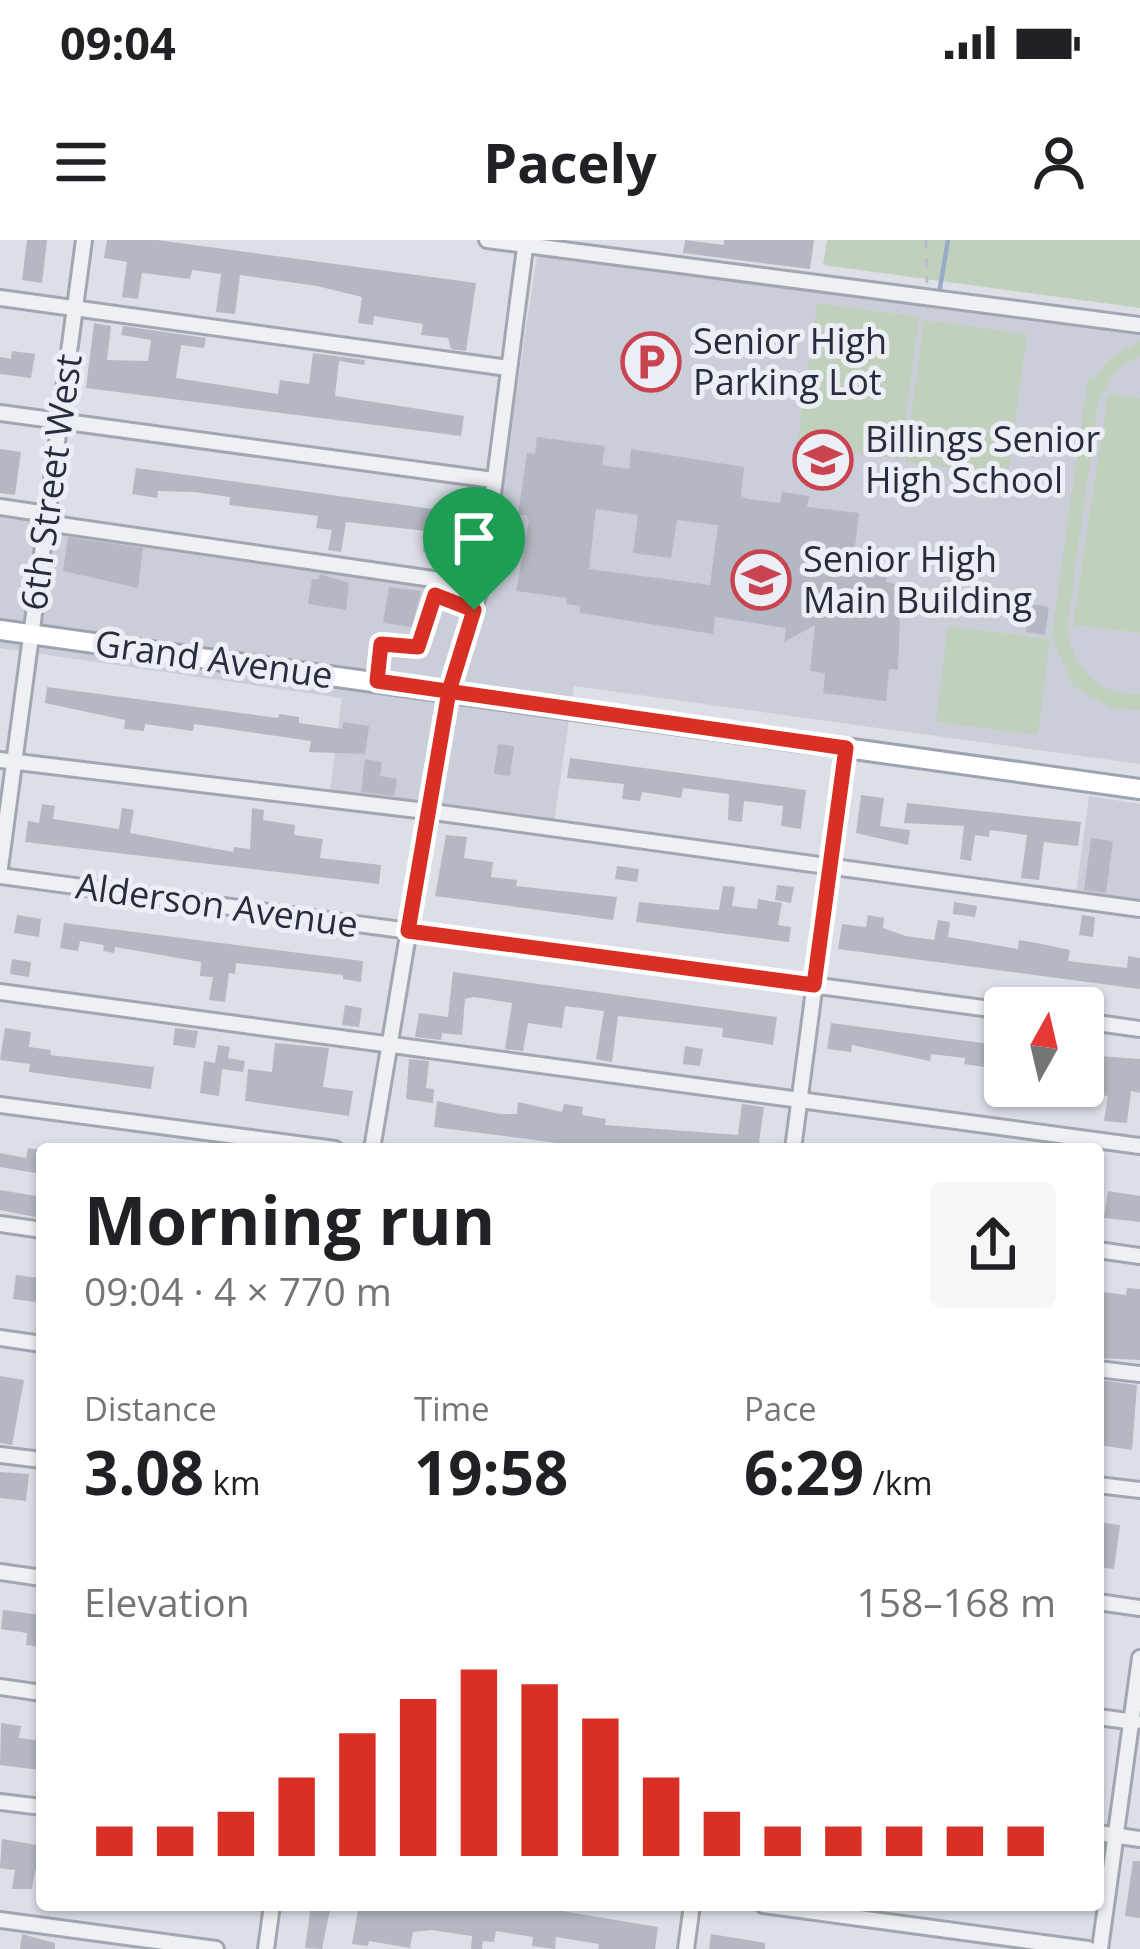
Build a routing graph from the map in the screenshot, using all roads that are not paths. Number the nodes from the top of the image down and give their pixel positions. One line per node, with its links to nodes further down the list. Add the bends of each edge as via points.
1 (84, 240): 5 (street, 6th Street West)
2 (487, 240): 3 (street)
3 (526, 242): 6 (street); 7 (street)
4 (0, 298): 5 (street)
5 (75, 308): 7 (street); 9 (street, 6th Street West)
6 (1140, 325)
7 (508, 368): 10 (street)
8 (0, 413): 9 (street)
9 (60, 421): 10 (street); 12 (street, 6th Street West)
10 (493, 480): 13 (street)
11 (0, 507): 12 (street)
12 (46, 519): 13 (street); 16 (street, 6th Street West)
13 (481, 586): 14 (street)
14 (474, 610): 17 (street, via 435,595 418,647 381,644); 18 (street)
15 (0, 630): 16 (main road, Grand Avenue)
16 (31, 634): 17 (main road, Grand Avenue); 20 (street, 6th Street West)
17 (377, 681): 18 (main road, Grand Avenue)
18 (449, 691): 19 (main road, Grand Avenue); 22 (street)
19 (846, 748): 21 (main road, Grand Avenue); 23 (street)
20 (7, 761): 22 (street); 24 (street, 6th Street West)
21 (1140, 789)
22 (426, 811): 23 (street); 26 (street)
23 (830, 867): 25 (street); 27 (street)
24 (0, 872): 26 (street, Alderson Avenue)
25 (1140, 909)
26 (408, 931): 27 (street, Alderson Avenue); 32 (street)
27 (814, 985): 29 (street, Alderson Avenue); 33 (street)
28 (0, 992): 32 (street)
29 (984, 1008)
30 (1104, 1024): 31 (street)
31 (1140, 1029)
32 (386, 1043): 33 (street); 36 (street)
33 (799, 1101): 37 (street); 38 (street)
34 (0, 1105): 35 (street)
35 (288, 1143)
36 (373, 1143)
37 (794, 1143)
38 (1140, 1146)
39 (0, 1224): 40 (street)
40 (36, 1229)
41 (1104, 1251): 42 (street)
42 (1140, 1256)
43 (0, 1338): 44 (street)
44 (36, 1343)
45 (1104, 1370): 46 (street)
46 (1140, 1375)
47 (0, 1455): 48 (street)
48 (36, 1459)
49 (1104, 1486): 50 (street)
50 (1140, 1490)
51 (0, 1572): 52 (street)
52 (36, 1577)
53 (1104, 1603): 54 (street)
54 (1140, 1608)
55 (1140, 1658): 59 (street)
56 (0, 1687): 57 (street)
57 (36, 1692)
58 (1104, 1719): 59 (street)
59 (1136, 1722): 63 (street)
60 (0, 1802): 61 (street)
61 (36, 1807)
62 (1104, 1834): 63 (street)
63 (1116, 1835): 64 (street); 73 (street)
64 (1140, 1839)
65 (271, 1911): 70 (street)
66 (691, 1911): 71 (street)
67 (807, 1911): 72 (street)
68 (0, 1920): 69 (street)
69 (216, 1949)
70 (266, 1949)
71 (686, 1949)
72 (1088, 1949)
73 (1100, 1949)

